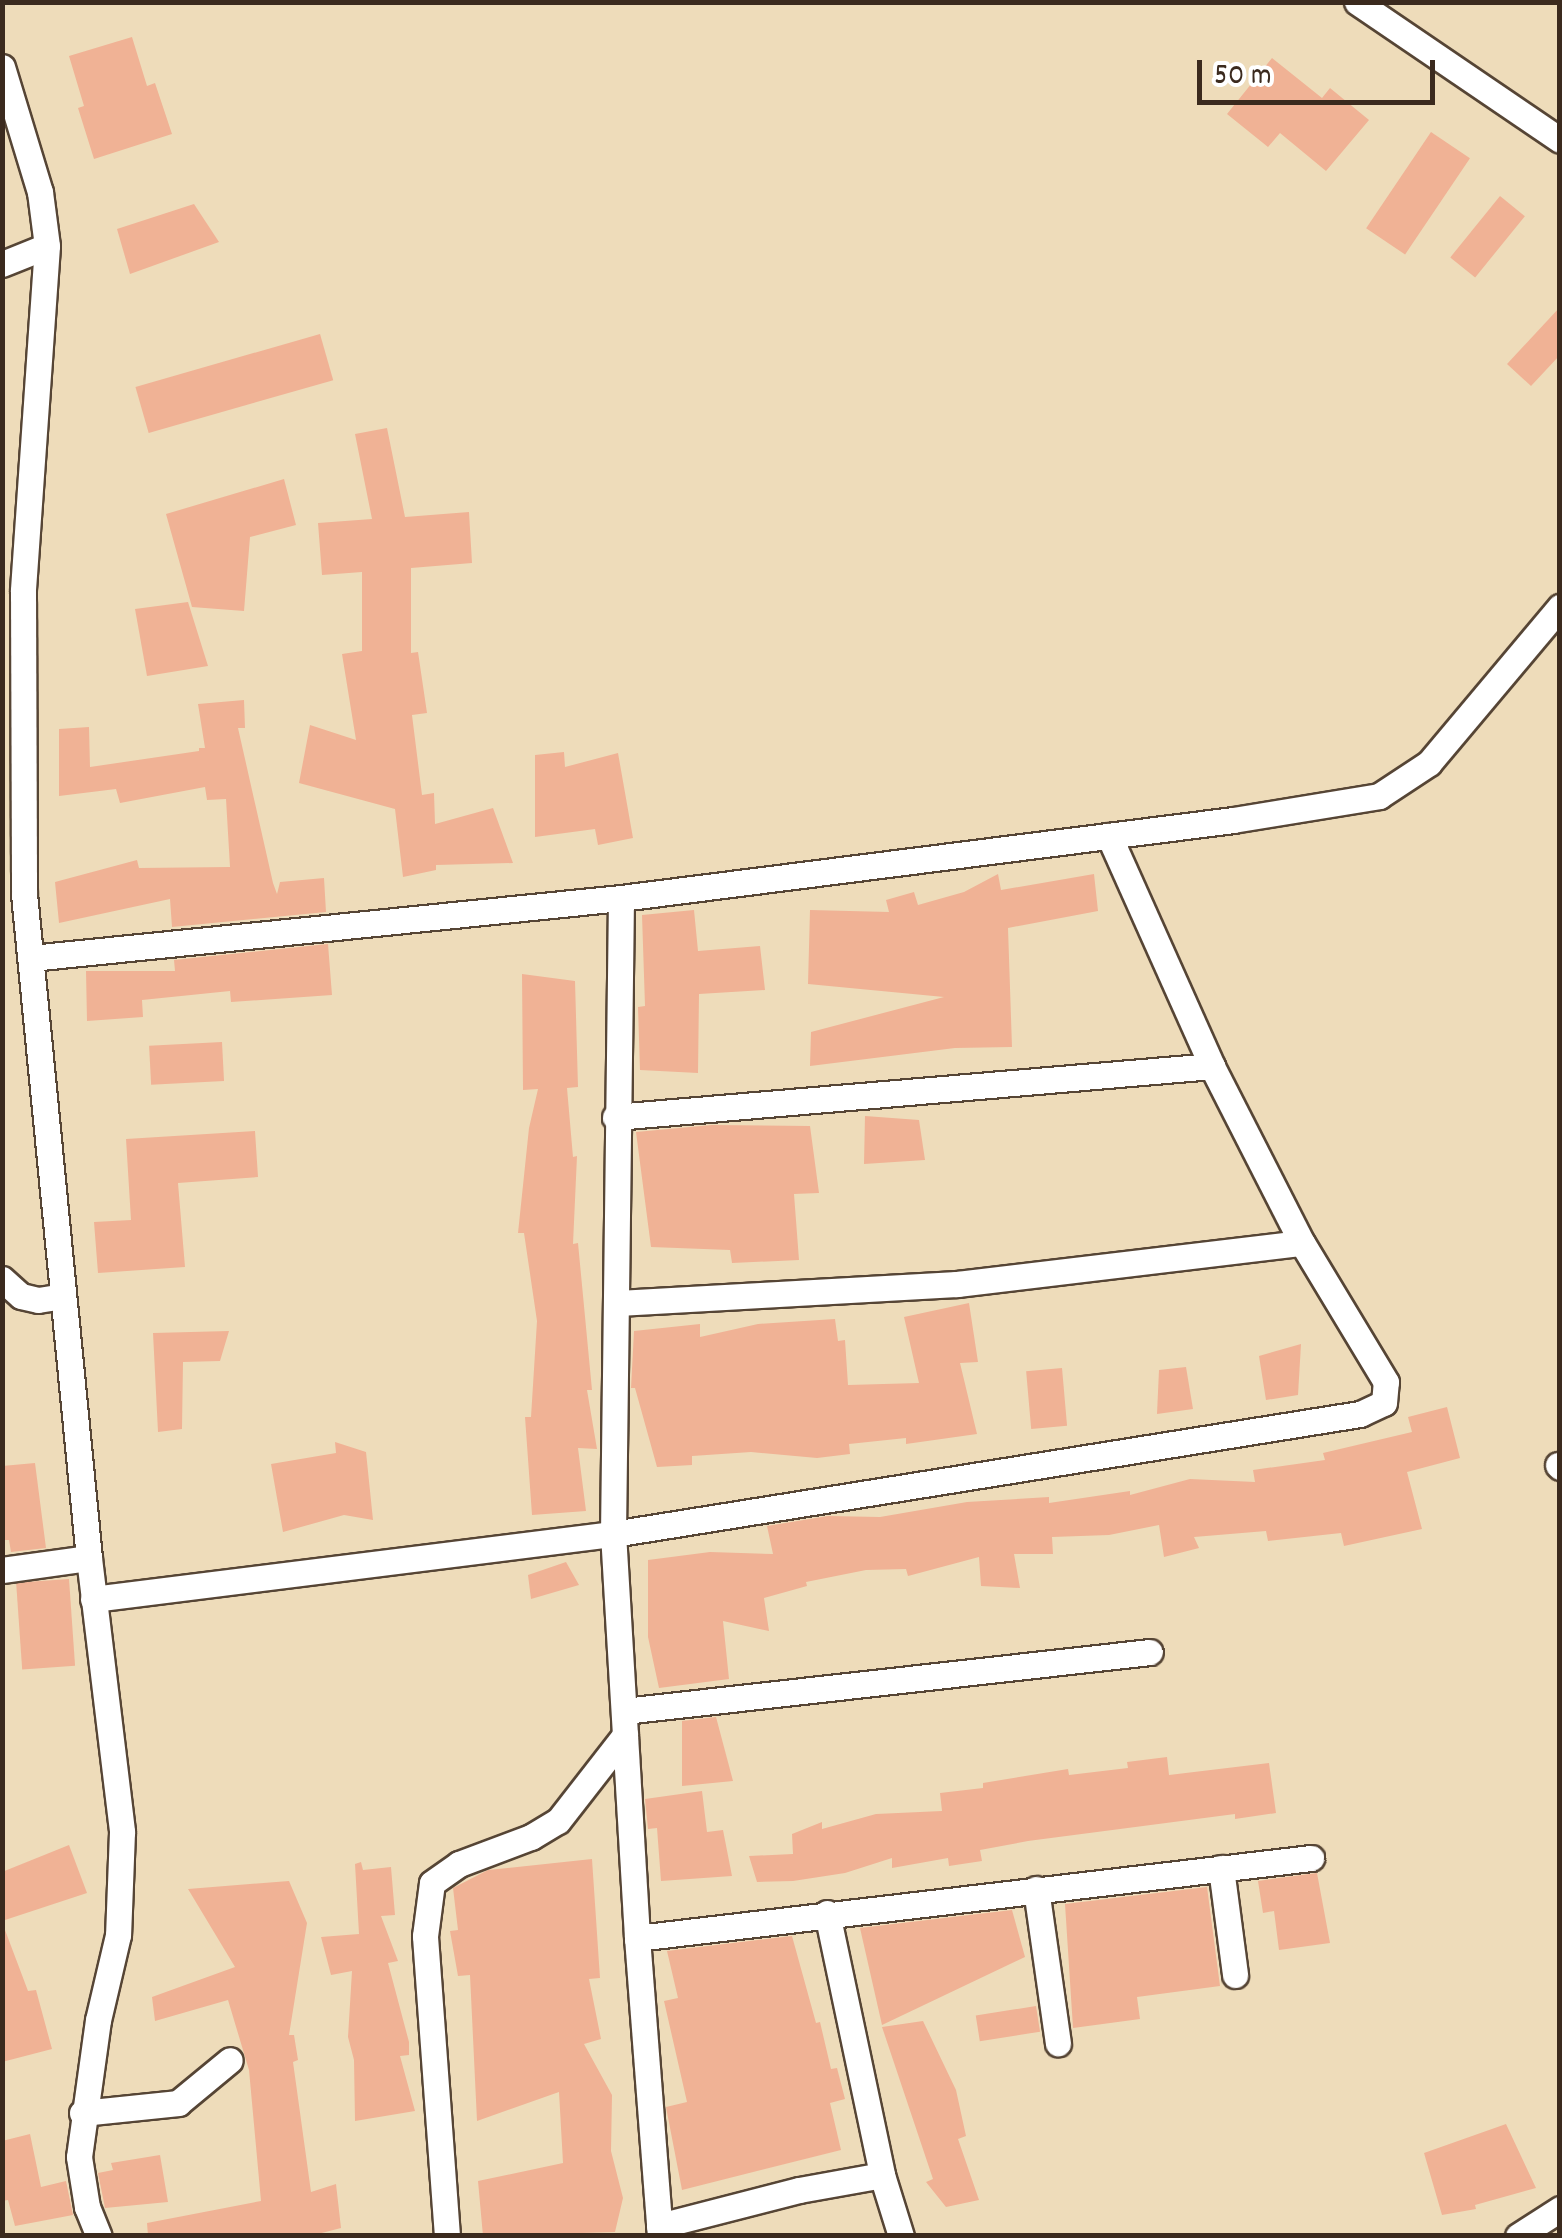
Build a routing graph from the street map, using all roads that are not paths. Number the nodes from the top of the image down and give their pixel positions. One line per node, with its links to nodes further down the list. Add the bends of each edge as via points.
1 (1363, 4): 3 (street)
2 (2, 66): 4 (street, via 40,192)
3 (1560, 140)
4 (48, 246): 5 (street); 9 (street, via 23,591 24,894)
5 (2, 264)
6 (1560, 607): 7 (street, via 1409,781 1379,796)
7 (1109, 836): 8 (street); 10 (street)
8 (621, 898): 9 (street); 11 (street)
9 (32, 958): 14 (street)
10 (1212, 1066): 11 (street); 12 (street)
11 (615, 1117): 15 (street)
12 (1302, 1243): 15 (street, via 957,1284); 16 (street, via 1386,1382 1384,1404 1360,1414)
13 (2, 1279): 14 (street, via 22,1296)
14 (62, 1296): 17 (street)
15 (617, 1303): 16 (street)
16 (613, 1534): 19 (street); 21 (street)
17 (89, 1558): 18 (street); 19 (street)
18 (2, 1570)
19 (93, 1600): 30 (street, via 122,1832 118,1935)
20 (1150, 1652): 21 (street)
21 (624, 1723): 26 (street); 35 (street, via 558,1821 459,1864 432,1883 425,1936)
22 (1311, 1858): 23 (street)
23 (1221, 1868): 24 (street); 27 (street)
24 (1036, 1889): 25 (street); 28 (street)
25 (827, 1913): 26 (street); 31 (street)
26 (637, 1938): 33 (street)
27 (1235, 1974)
28 (1058, 2043)
29 (230, 2060): 30 (street, via 178,2103)
30 (82, 2113): 34 (street, via 82,2182)
31 (882, 2175): 33 (street, via 798,2190); 36 (street)
32 (1560, 2208): 37 (street)
33 (659, 2231)
34 (99, 2236)
35 (447, 2236)
36 (902, 2236)
37 (1518, 2236)

